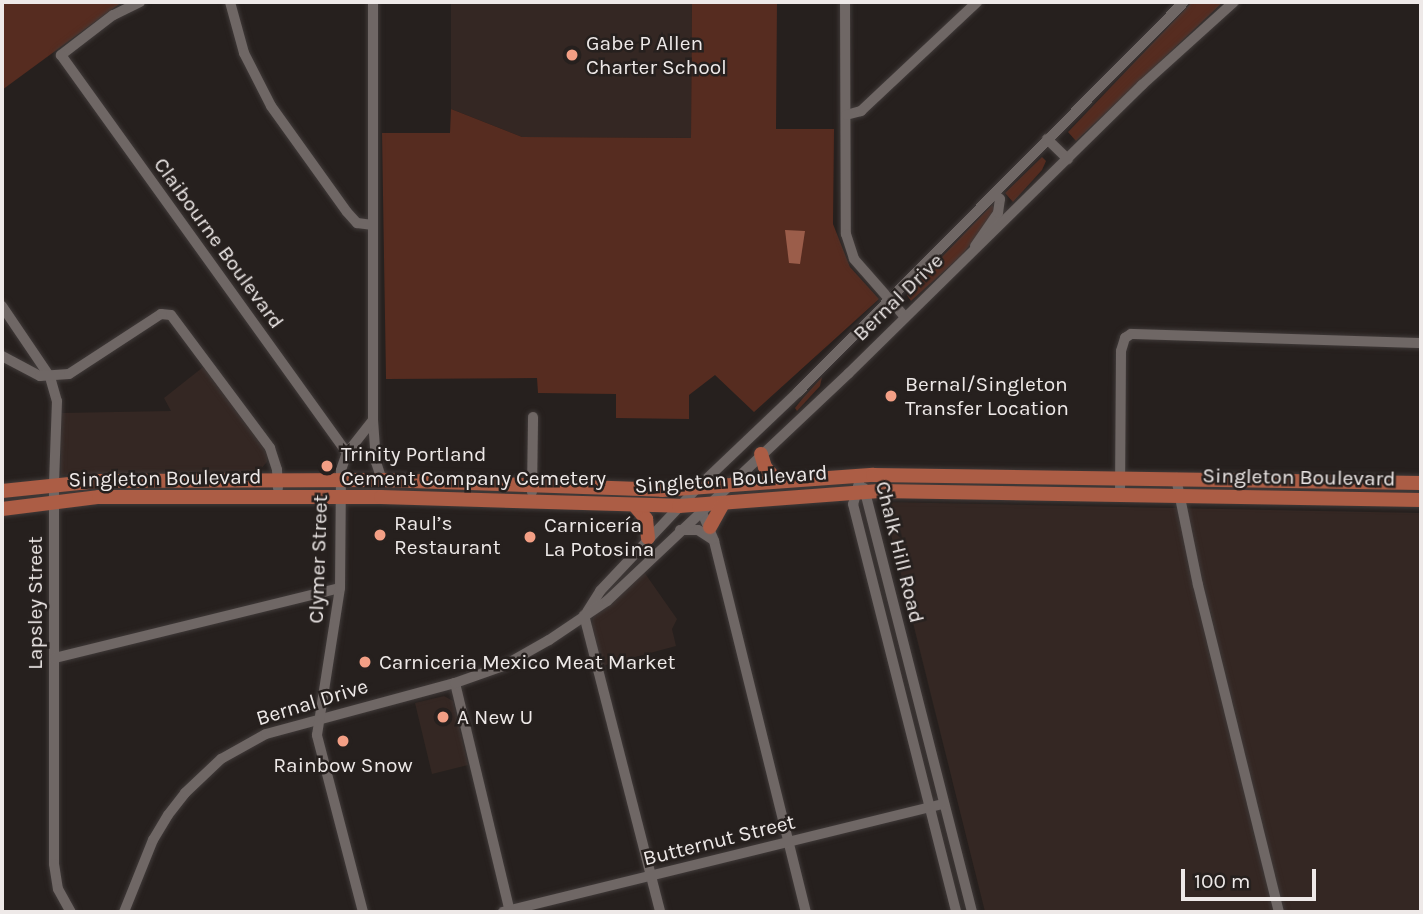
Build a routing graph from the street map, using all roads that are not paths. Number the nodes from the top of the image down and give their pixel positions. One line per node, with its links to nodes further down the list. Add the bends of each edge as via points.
1 (140, 2): 22 (street, Claibourne Boulevard, via 113,15 61,55)
2 (230, 2): 12 (street, via 244,53 271,106 347,212 357,223)
3 (373, 2): 12 (street)
4 (845, 2): 8 (street)
5 (977, 2): 8 (street, via 861,111)
6 (1184, 2): 9 (street, Bernal Drive)
7 (1234, 2): 10 (street, Bernal Drive)
8 (846, 115): 14 (street, via 846,234 854,259)
9 (1047, 139): 10 (street); 11 (street, Bernal Drive)
10 (1068, 159): 13 (street, Bernal Drive)
11 (995, 195): 13 (street, via 1000,199 998,213); 14 (street, Bernal Drive)
12 (373, 225): 21 (street)
13 (971, 255): 16 (street, Bernal Drive)
14 (890, 299): 16 (street); 35 (street, Bernal Drive)
15 (2, 306): 19 (street, Lapsley Street)
16 (905, 317): 23 (street, Bernal Drive)
17 (1421, 343): 25 (street, via 1141,332 1125,338 1121,351)
18 (2, 356): 19 (street)
19 (50, 377): 29 (street, via 69,374 161,314 168,314 270,448); 32 (street, Lapsley Street, via 57,401)
20 (533, 417): 33 (street)
21 (373, 420): 22 (street, Clymer Street); 28 (street)
22 (347, 453): 27 (street, Clymer Street)
23 (761, 454): 30 (main road); 34 (street, Bernal Drive)
24 (860, 475): 25 (main road, Singleton Boulevard); 30 (main road, Singleton Boulevard); 37 (street, Chalk Hill Road)
25 (1120, 477): 26 (main road, Singleton Boulevard); 38 (street)
26 (1176, 478): 31 (main road, Singleton Boulevard); 39 (street)
27 (340, 480): 28 (main road, Singleton Boulevard); 29 (main road, Singleton Boulevard); 41 (street, Clymer Street)
28 (382, 480): 33 (main road, Singleton Boulevard)
29 (278, 481): 32 (main road, Singleton Boulevard); 40 (street)
30 (777, 481): 34 (main road, Singleton Boulevard)
31 (1421, 483)
32 (54, 484): 36 (main road, Singleton Boulevard); 43 (street, Lapsley Street)
33 (533, 484): 35 (main road, Singleton Boulevard); 44 (street)
34 (725, 487): 35 (main road, Singleton Boulevard); 48 (street, Bernal Drive)
35 (696, 488): 46 (street, Bernal Drive)
36 (2, 491)
37 (859, 492): 38 (main road, Singleton Boulevard); 45 (main road, Singleton Boulevard); 58 (street, Chalk Hill Road); 59 (street, Chalk Hill Road, via 853,504)
38 (1120, 495): 39 (main road, Singleton Boulevard)
39 (1177, 496): 42 (main road, Singleton Boulevard); 70 (street)
40 (278, 498): 41 (main road, Singleton Boulevard); 43 (main road, Singleton Boulevard)
41 (339, 498): 44 (main road, Singleton Boulevard); 53 (street, Clymer Street)
42 (1421, 499)
43 (54, 501): 49 (main road, Singleton Boulevard); 55 (street, Lapsley Street)
44 (532, 502): 47 (main road, Singleton Boulevard)
45 (723, 504): 48 (main road, Singleton Boulevard); 51 (main road)
46 (679, 506): 47 (main road, Singleton Boulevard); 48 (main road, Singleton Boulevard); 52 (street, Bernal Drive)
47 (636, 507): 52 (main road, via 646,519)
48 (704, 507): 50 (street, Bernal Drive); 51 (street)
49 (2, 509)
50 (680, 530): 51 (street); 54 (street, Bernal Drive, via 607,601)
51 (712, 534): 60 (street)
52 (648, 538): 54 (street, Bernal Drive)
53 (340, 588): 55 (street); 57 (street, Clymer Street)
54 (584, 615): 56 (street, Bernal Drive, via 503,666); 61 (street)
55 (55, 658): 62 (street, Lapsley Street, via 55,877)
56 (455, 683): 57 (street, Bernal Drive); 65 (street)
57 (318, 718): 63 (street, Bernal Drive, via 266,734 202,775 153,840); 64 (street, Clymer Street, via 317,735)
58 (943, 804): 59 (street, Butternut Street); 69 (street, Chalk Hill Road)
59 (929, 808): 60 (street, Butternut Street); 68 (street, Chalk Hill Road)
60 (788, 842): 61 (street, Butternut Street); 67 (street)
61 (651, 876): 65 (street, Butternut Street); 66 (street)
62 (71, 912)
63 (124, 912)
64 (363, 912)
65 (507, 912)
66 (660, 912)
67 (806, 912)
68 (956, 912)
69 (972, 912)
70 (1279, 912)

